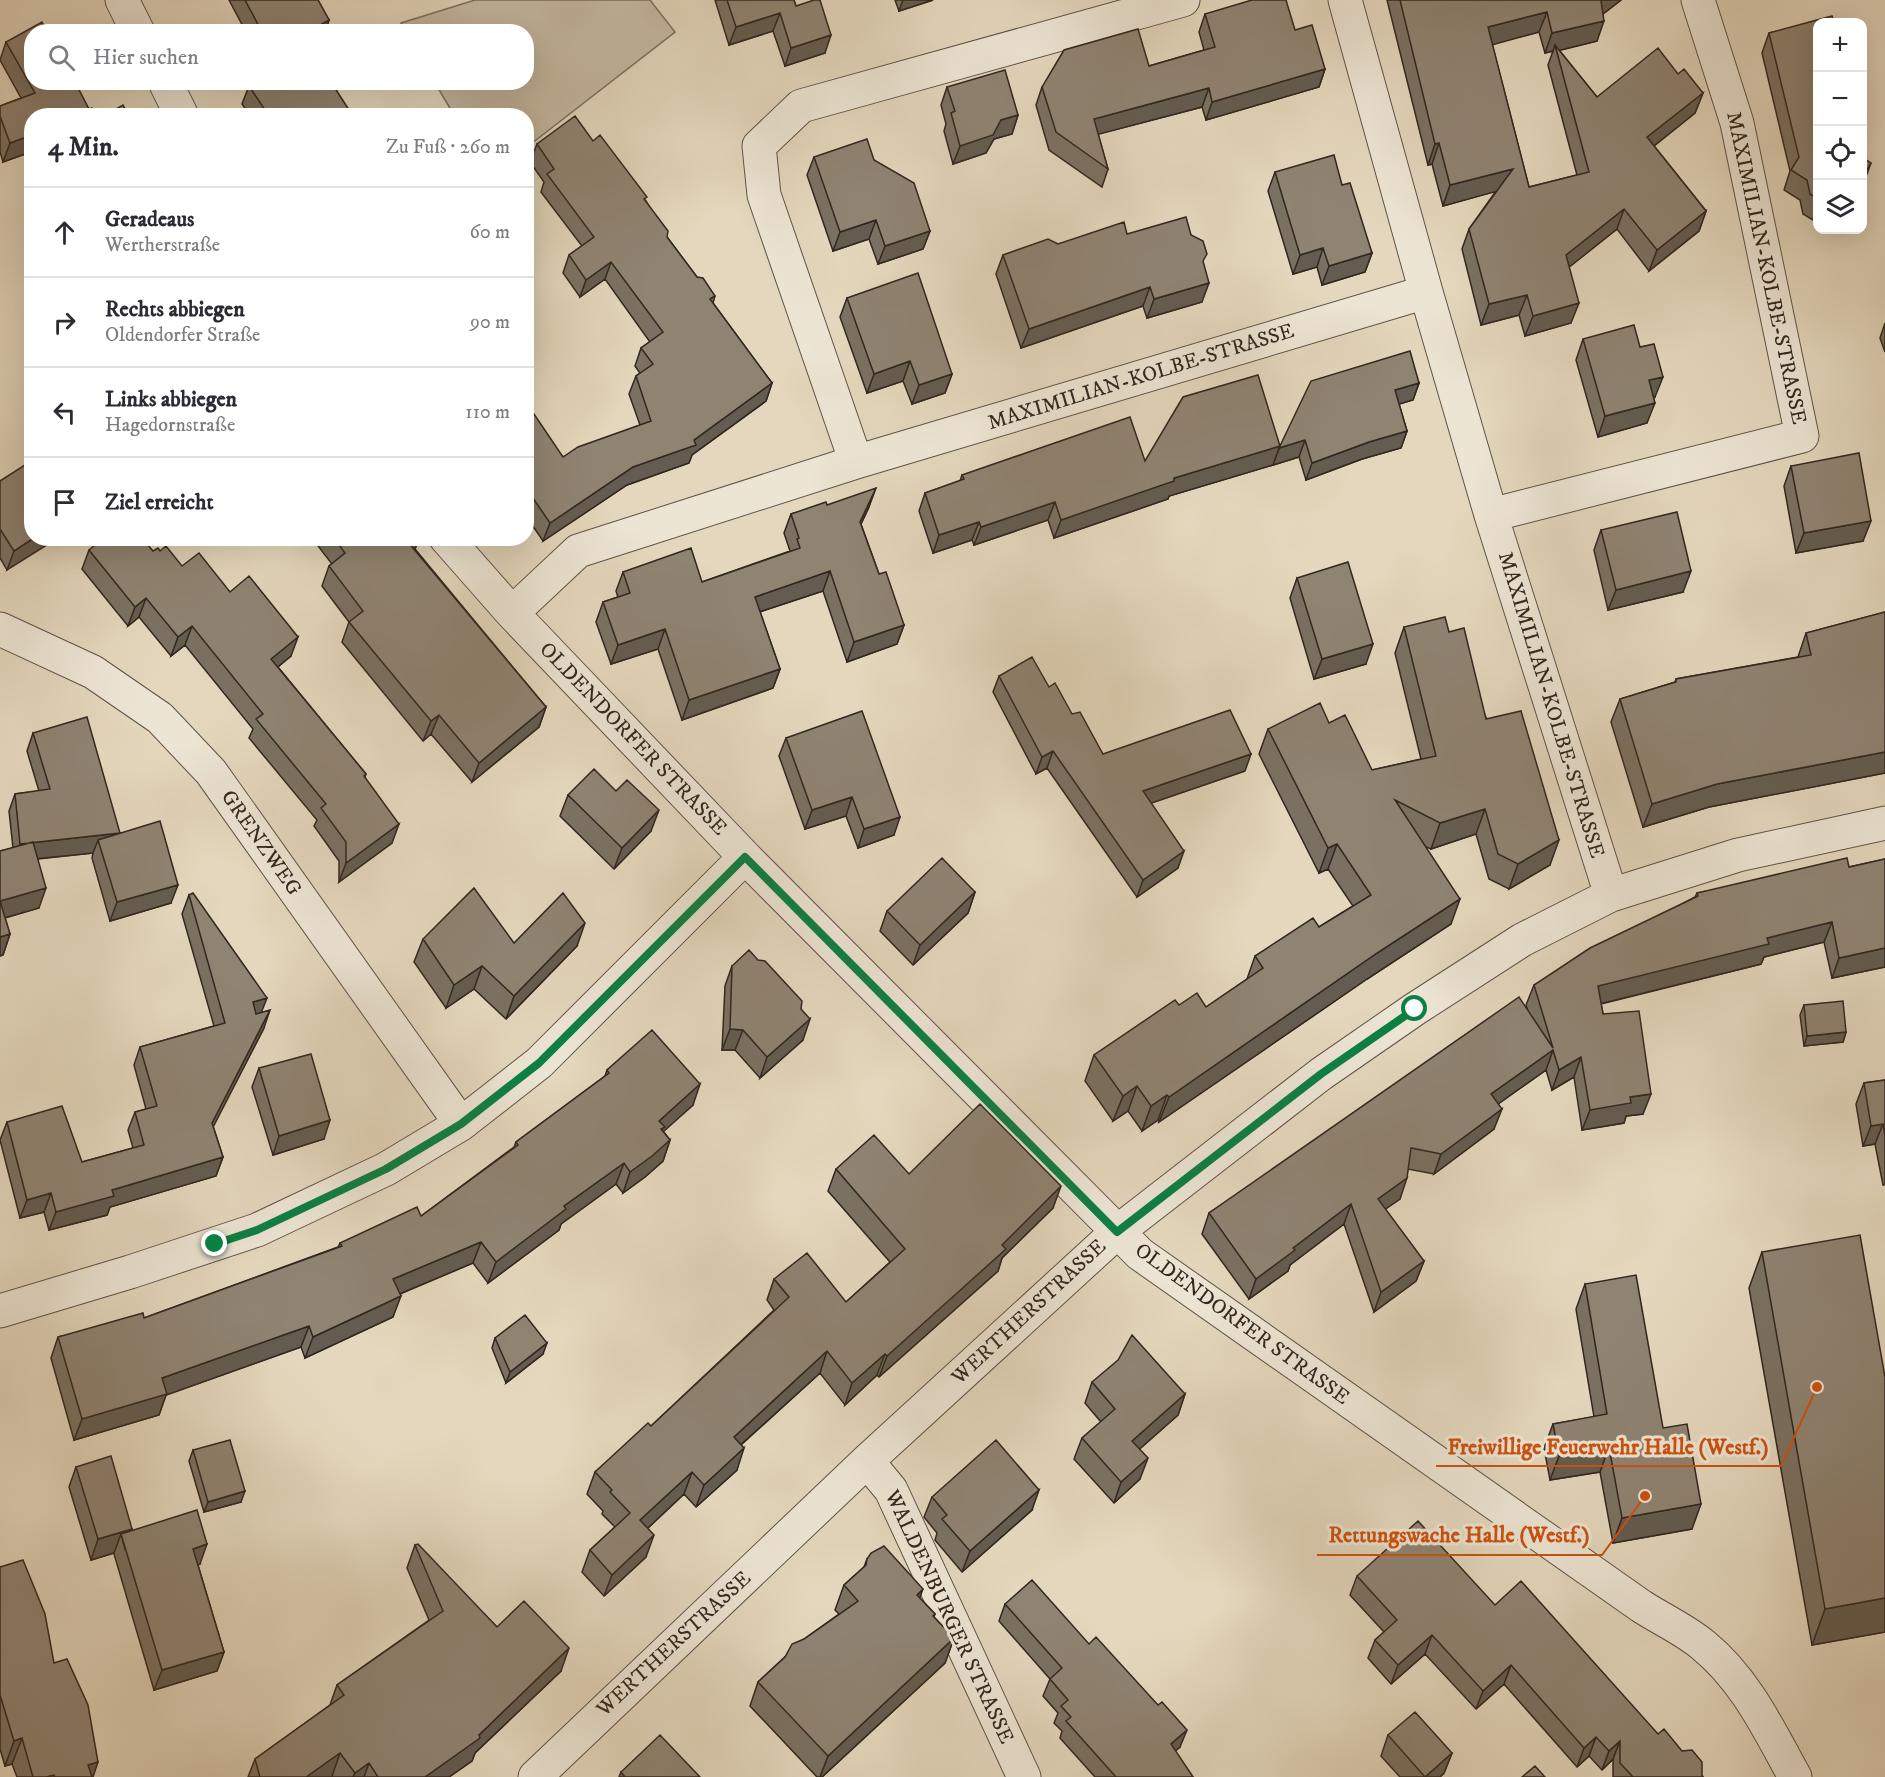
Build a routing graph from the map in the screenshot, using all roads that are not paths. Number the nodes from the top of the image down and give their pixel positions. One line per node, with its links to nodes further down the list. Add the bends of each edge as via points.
1 (122, 0): 5 (street)
2 (1183, 0): 9 (street, via 801,106 759,146 764,195)
3 (1345, 0): 8 (street, MAXIMILIAN-KOLBE-STRASSE)
4 (1698, 0): 10 (street, MAXIMILIAN-KOLBE-STRASSE, via 1737,123 1802,436)
5 (134, 24)
6 (169, 90): 7 (street)
7 (178, 108)
8 (1426, 292): 9 (street, MAXIMILIAN-KOLBE-STRASSE); 10 (street, MAXIMILIAN-KOLBE-STRASSE)
9 (856, 462): 12 (street, MAXIMILIAN-KOLBE-STRASSE, via 578,551)
10 (1491, 515): 16 (street, MAXIMILIAN-KOLBE-STRASSE)
11 (453, 546): 12 (street, OLDENDORFER STRASSE)
12 (512, 613): 15 (street, OLDENDORFER STRASSE)
13 (0, 629): 17 (street, GRENZWEG, via 93,672 160,718 211,772)
14 (1885, 823): 16 (street, WERTHERSTRASSE, via 1738,855)
15 (745, 857): 17 (street, via 539,1063); 18 (street, OLDENDORFER STRASSE)
16 (1611, 896): 18 (street, WERTHERSTRASSE, via 1522,940 1407,1014 1321,1074)
17 (461, 1124): 19 (street, via 386,1169 257,1230)
18 (1117, 1232): 20 (street, WERTHERSTRASSE); 23 (street, OLDENDORFER STRASSE, via 1140,1254 1631,1599 1703,1645 1735,1677)
19 (0, 1311)
20 (867, 1461): 21 (street, WERTHERSTRASSE); 22 (street, WALDENBURGER STRASSE, via 891,1490)
21 (549, 1771)
22 (1024, 1777)
23 (1795, 1777)

